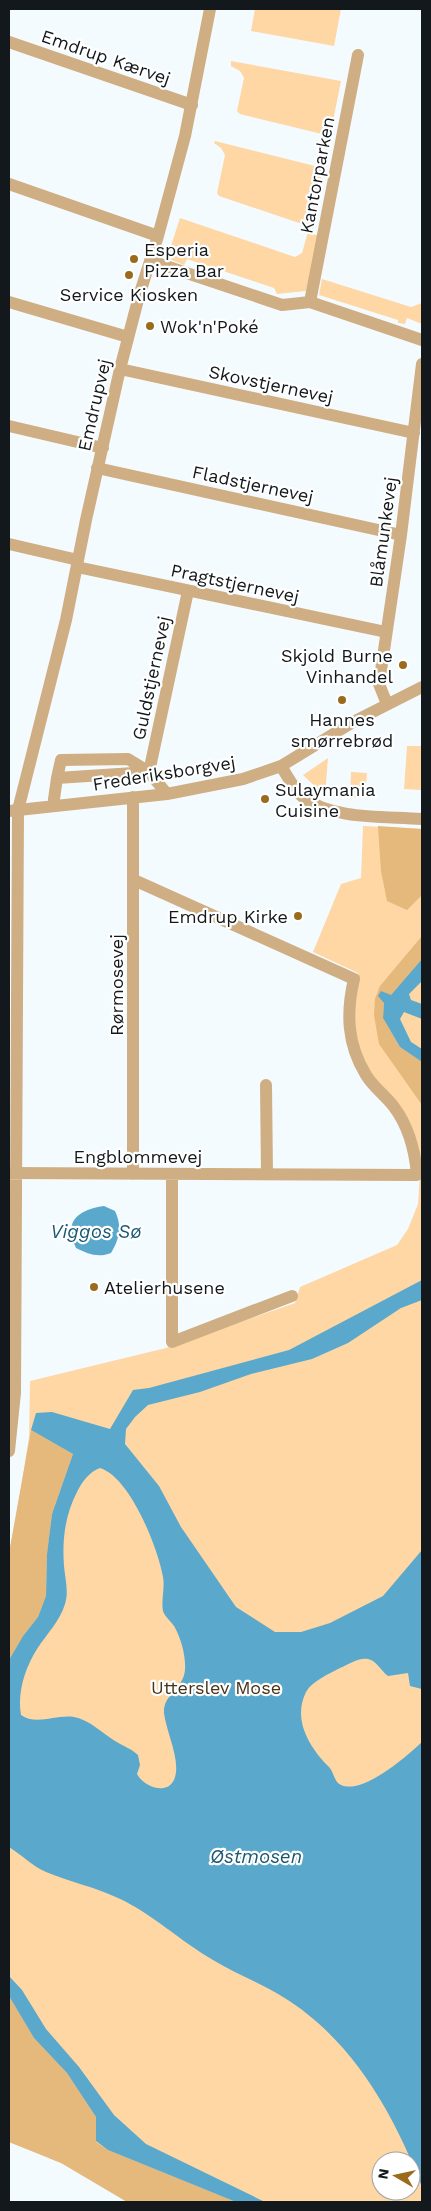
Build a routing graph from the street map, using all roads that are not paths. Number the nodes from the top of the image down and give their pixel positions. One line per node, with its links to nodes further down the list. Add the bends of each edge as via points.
1 (210, 9): 4 (street, Emdrupvej)
2 (9, 42): 4 (street, Emdrup Kærvej)
3 (358, 55): 9 (street, Kantorparken)
4 (192, 105): 6 (street, Emdrupvej)
5 (9, 184): 6 (street)
6 (158, 236): 7 (street, Emdrupvej)
7 (151, 260): 9 (street, via 282,305); 10 (street, Emdrupvej)
8 (9, 302): 10 (street)
9 (310, 302): 11 (street)
10 (128, 337): 13 (street, Emdrupvej)
11 (422, 340)
12 (422, 364): 15 (street, Blåmunkevej)
13 (120, 369): 15 (street, Skovstjernevej); 16 (street, Emdrupvej)
14 (9, 426): 16 (street)
15 (414, 433): 18 (street, Blåmunkevej)
16 (103, 448): 17 (street, Emdrupvej)
17 (97, 468): 18 (street, Fladstjernevej); 20 (street, Emdrupvej)
18 (401, 534): 22 (street, Blåmunkevej)
19 (9, 544): 20 (street, Pragtstjernevej)
20 (78, 563): 21 (street, Pragtstjernevej); 30 (street, Emdrupvej, via 66,620)
21 (188, 591): 22 (street, Pragtstjernevej); 26 (street, Guldstjernevej)
22 (386, 632): 24 (street, Blåmunkevej, via 379,684)
23 (422, 687): 24 (street, Frederiksborgvej)
24 (387, 704): 25 (street, Frederiksborgvej)
25 (281, 766): 27 (street, Frederiksborgvej, via 243,779); 31 (street, via 293,786 317,806 333,812)
26 (149, 772): 27 (street); 29 (street, via 128,759 60,760)
27 (167, 794): 28 (street, Frederiksborgvej)
28 (134, 798): 29 (street, Frederiksborgvej); 32 (street, Rørmosevej)
29 (54, 806): 30 (street, Frederiksborgvej)
30 (13, 810): 34 (street, Emdrupvej)
31 (422, 819)
32 (134, 880): 35 (street, Rørmosevej); 37 (street, Engblommevej, via 354,979 349,1000 351,1042 367,1077 394,1107 406,1128 415,1153 417,1175)
33 (266, 1084): 37 (street)
34 (12, 1173): 35 (street, Engblommevej); 39 (street, Emdrupvej)
35 (133, 1174): 36 (street, Engblommevej)
36 (172, 1174): 37 (street, Engblommevej); 38 (street, via 172,1342)
37 (266, 1174)
38 (292, 1296)
39 (12, 1394): 40 (street, Emdrupvej)
40 (9, 1451)

